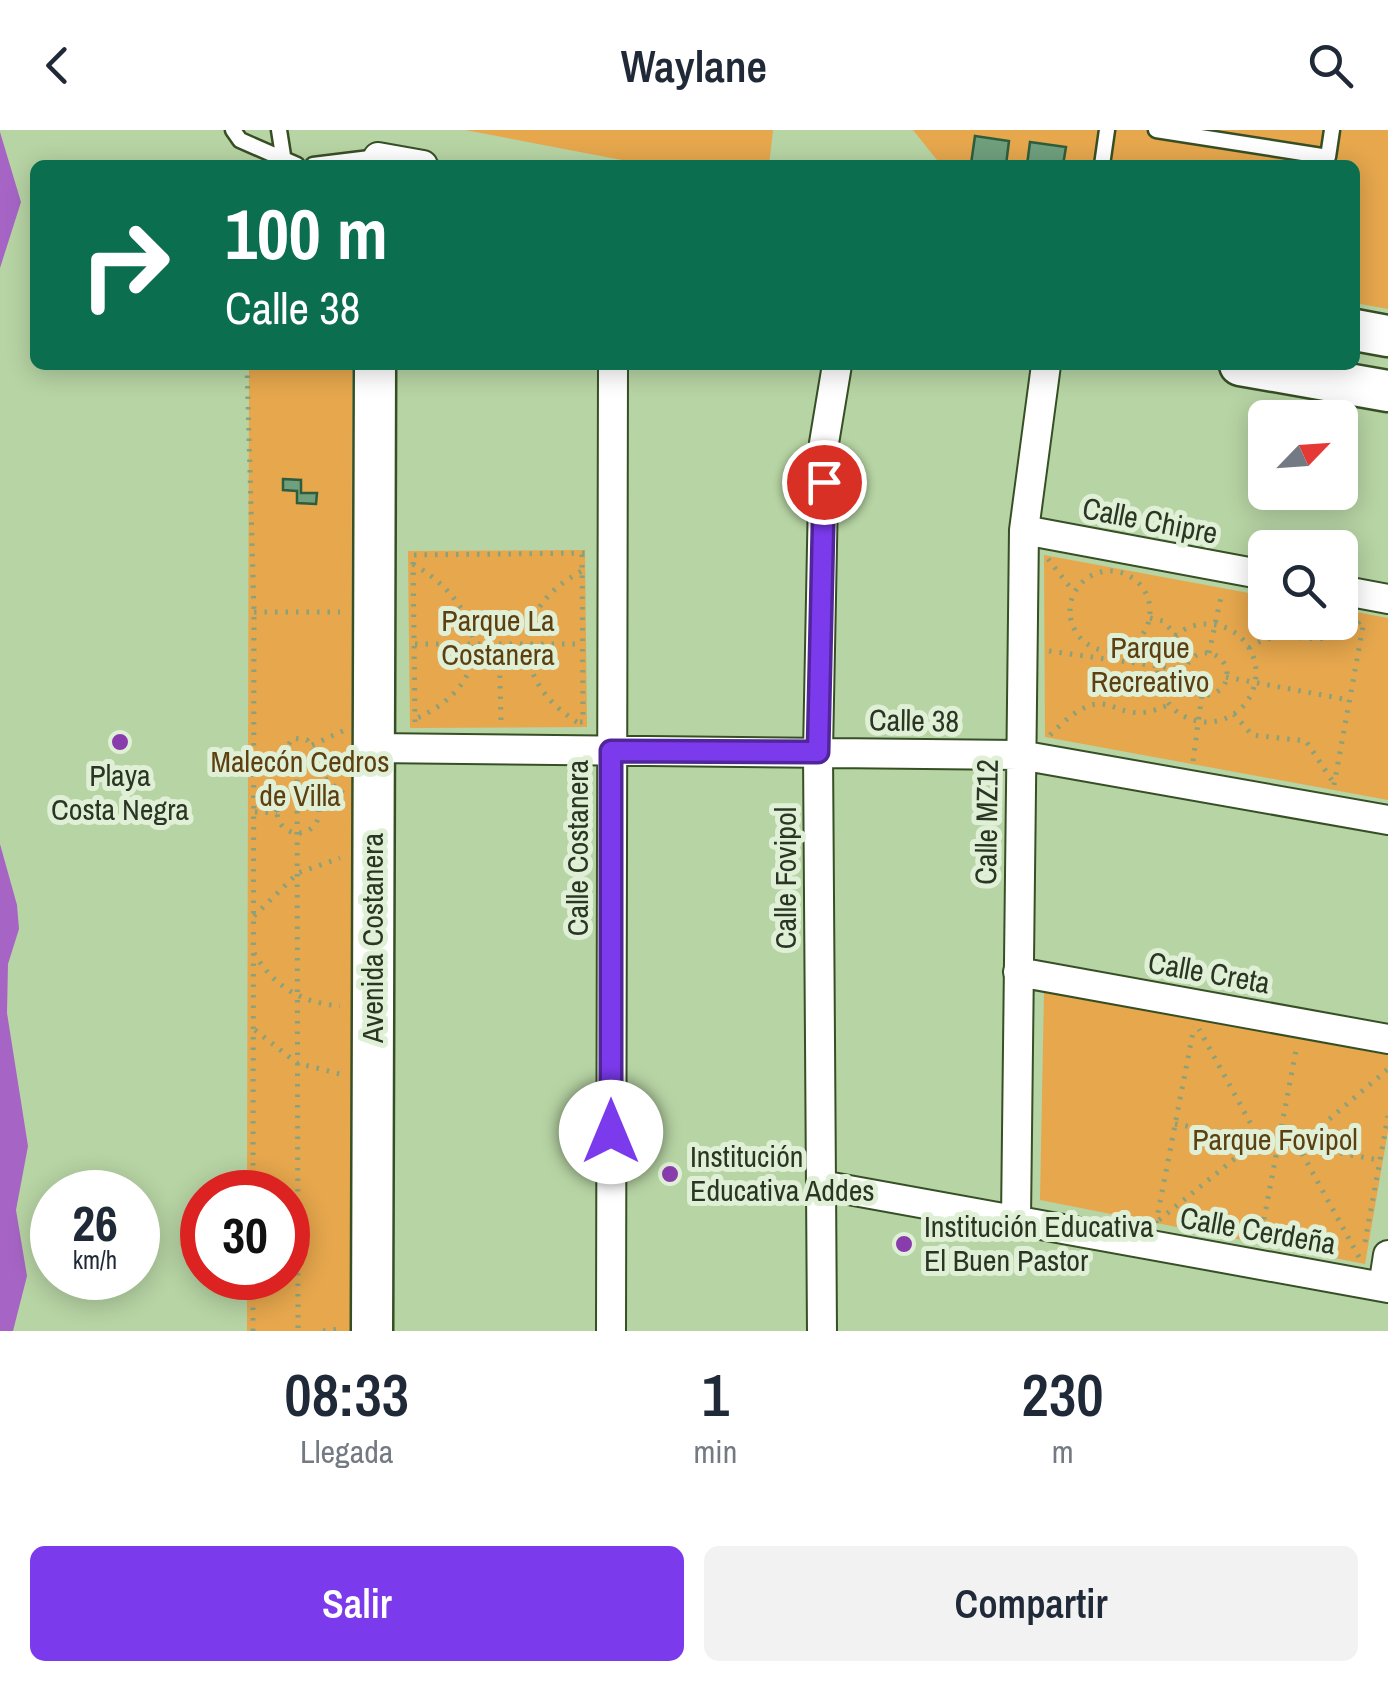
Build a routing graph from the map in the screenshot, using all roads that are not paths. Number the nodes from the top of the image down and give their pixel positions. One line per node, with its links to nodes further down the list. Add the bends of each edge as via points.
1 (233, 130): 6 (lane, via 240,140)
2 (279, 130): 7 (lane)
3 (1107, 130): 8 (lane)
4 (1156, 130): 9 (lane)
5 (1332, 130): 10 (lane)
6 (284, 160)
7 (290, 160)
8 (1103, 160)
9 (1321, 160)
10 (1327, 160)
11 (1360, 331): 12 (street)
12 (1388, 336)
13 (376, 370): 23 (street, Avenida Costanera)
14 (613, 370): 24 (street, Calle Costanera)
15 (835, 370): 25 (street, Calle Fovipol, via 824,443)
16 (1045, 370): 19 (street, Calle MZ12)
17 (1267, 370): 18 (street)
18 (1388, 392)
19 (1024, 530): 20 (street, Calle Chipre); 26 (street, Calle MZ12)
20 (1248, 573)
21 (1358, 593): 22 (street)
22 (1388, 599)
23 (372, 748): 24 (street, Calle 38); 34 (street, Avenida Costanera)
24 (611, 751): 25 (street, Calle 38); 35 (street, Calle Costanera)
25 (818, 752): 26 (street, Calle 38); 30 (street, Calle Fovipol)
26 (1020, 755): 27 (street, Calle 38); 28 (street, Calle MZ12)
27 (1388, 820)
28 (1018, 972): 29 (street, Calle Creta); 31 (street, Calle MZ12)
29 (1388, 1039)
30 (821, 1185): 31 (street, Calle Cerdeña); 36 (street, Calle Fovipol)
31 (1016, 1220): 33 (street, Calle Cerdeña, via 1154,1234)
32 (1375, 1258): 33 (street)
33 (1385, 1287)
34 (372, 1331)
35 (611, 1331)
36 (822, 1331)

